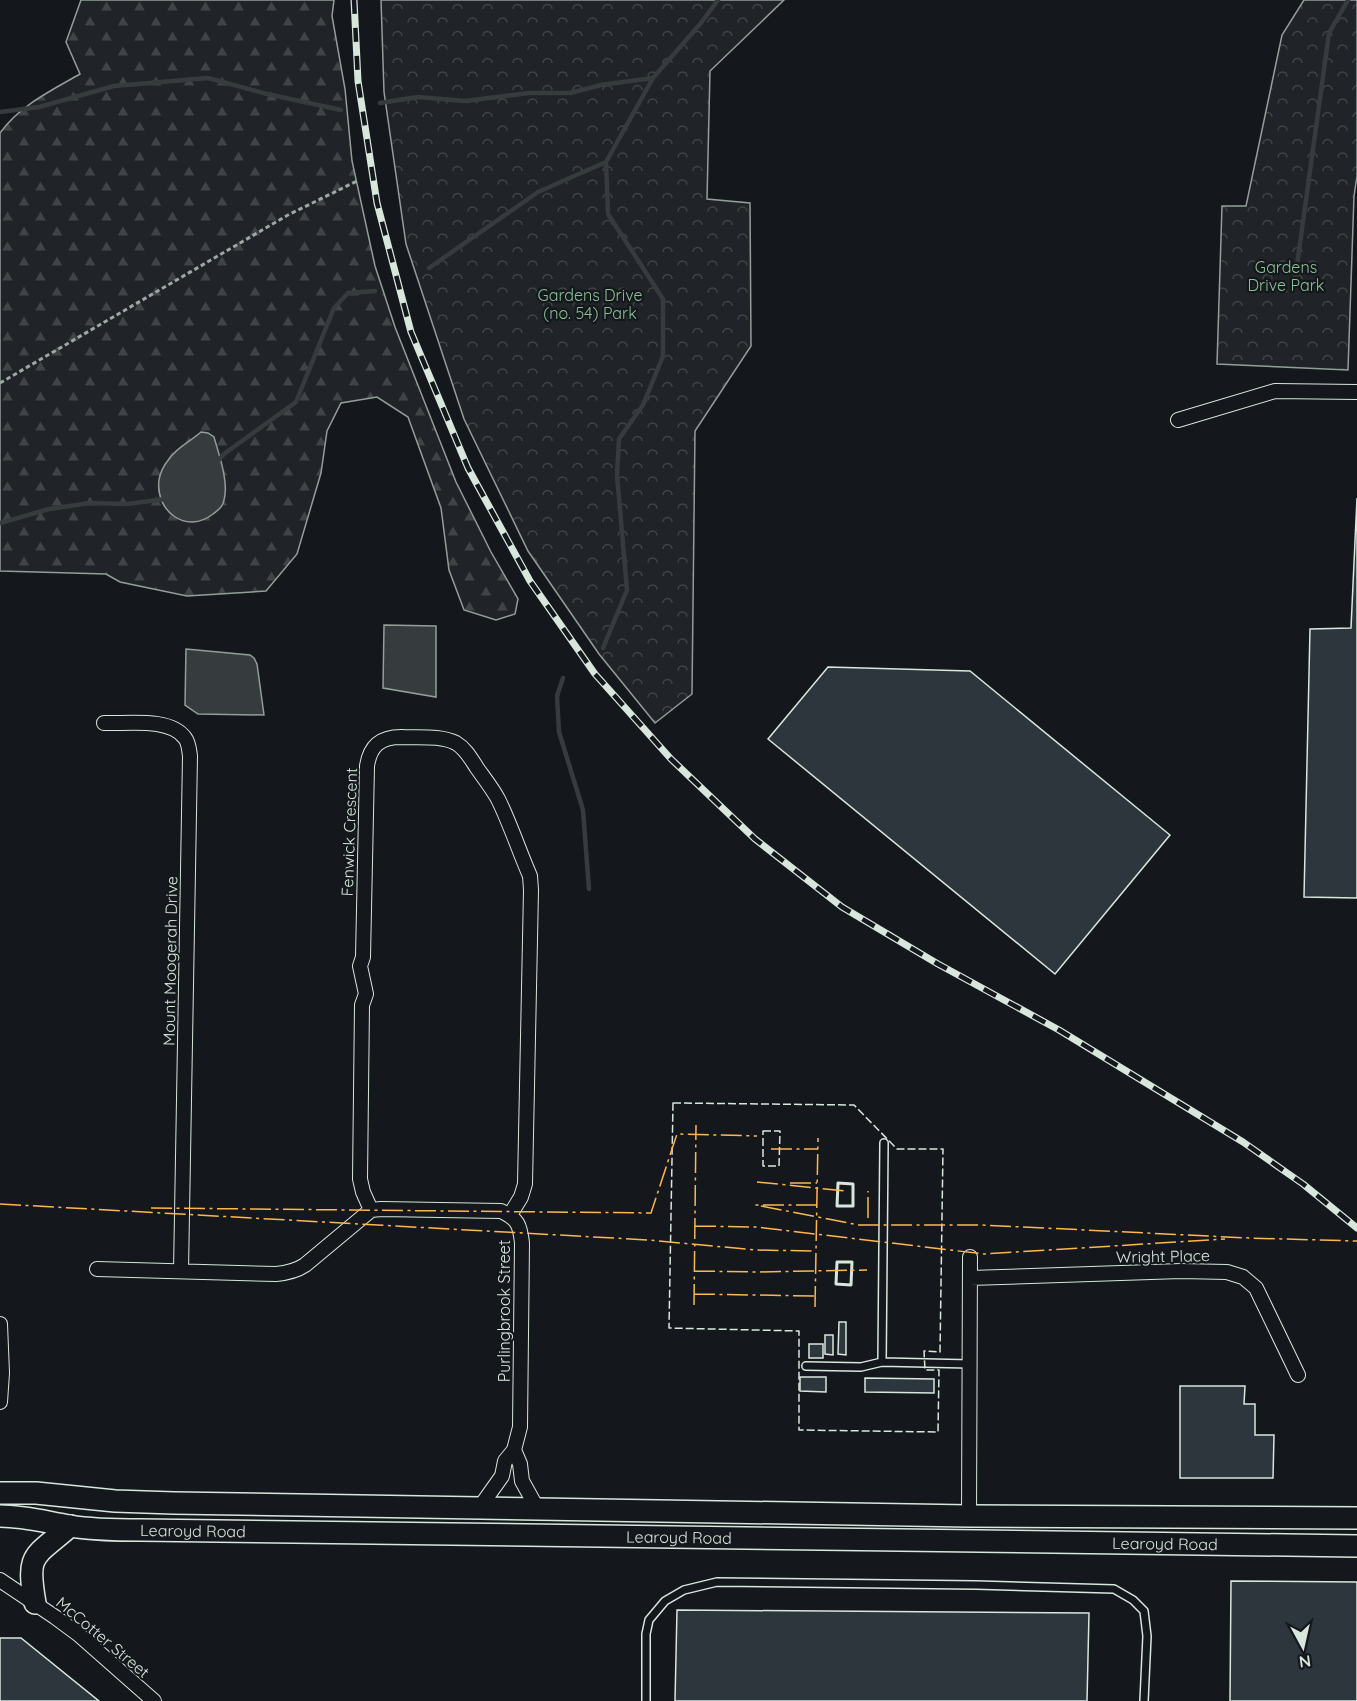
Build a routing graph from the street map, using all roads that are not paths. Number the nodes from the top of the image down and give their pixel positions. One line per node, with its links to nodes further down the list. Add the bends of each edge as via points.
1 (1357, 392): 2 (street, via 1275,391)
2 (1178, 420)
3 (104, 723): 9 (street, Mount Moogerah Drive, via 163,724 176,729 187,740 190,756)
4 (884, 1143): 12 (lane)
5 (371, 1210): 6 (street, Purlingbrook Street, via 501,1211); 6 (street, Fenwick Crescent, via 360,1179 362,1005 366,994 360,966 368,756 385,739 429,738 449,740 465,750 499,801 530,876 525,1184); 9 (street, via 294,1272)
6 (510, 1215): 17 (street, Purlingbrook Street, via 521,1228 522,1243 520,1427)
7 (970, 1257): 10 (street)
8 (97, 1269): 9 (street)
9 (182, 1271)
10 (970, 1278): 13 (street); 15 (street, Wright Place, via 1227,1272 1256,1288)
11 (0, 1324): 16 (street)
12 (882, 1362): 13 (lane); 14 (lane, via 861,1367)
13 (970, 1364): 22 (street)
14 (806, 1366)
15 (1298, 1375)
16 (0, 1402)
17 (514, 1450): 19 (street, Purlingbrook Street); 20 (street, Purlingbrook Street, via 522,1481)
18 (0, 1493): 19 (main road, Learoyd Road, via 115,1501)
19 (480, 1507): 20 (main road, Learoyd Road)
20 (537, 1508): 22 (main road, Learoyd Road)
21 (0, 1516): 24 (main road, Learoyd Road)
22 (969, 1516): 23 (main road, Learoyd Road)
23 (1357, 1518)
24 (70, 1526): 25 (main road, Learoyd Road); 27 (main road, via 37,1553 31,1579)
25 (1357, 1546)
26 (0, 1580): 27 (street, McCotter Street)
27 (35, 1603): 28 (street, McCotter Street, via 78,1634)
28 (153, 1701)
29 (645, 1701): 30 (lane, via 649,1620 665,1601 684,1590 717,1582 1114,1589 1144,1611)
30 (1144, 1701)

